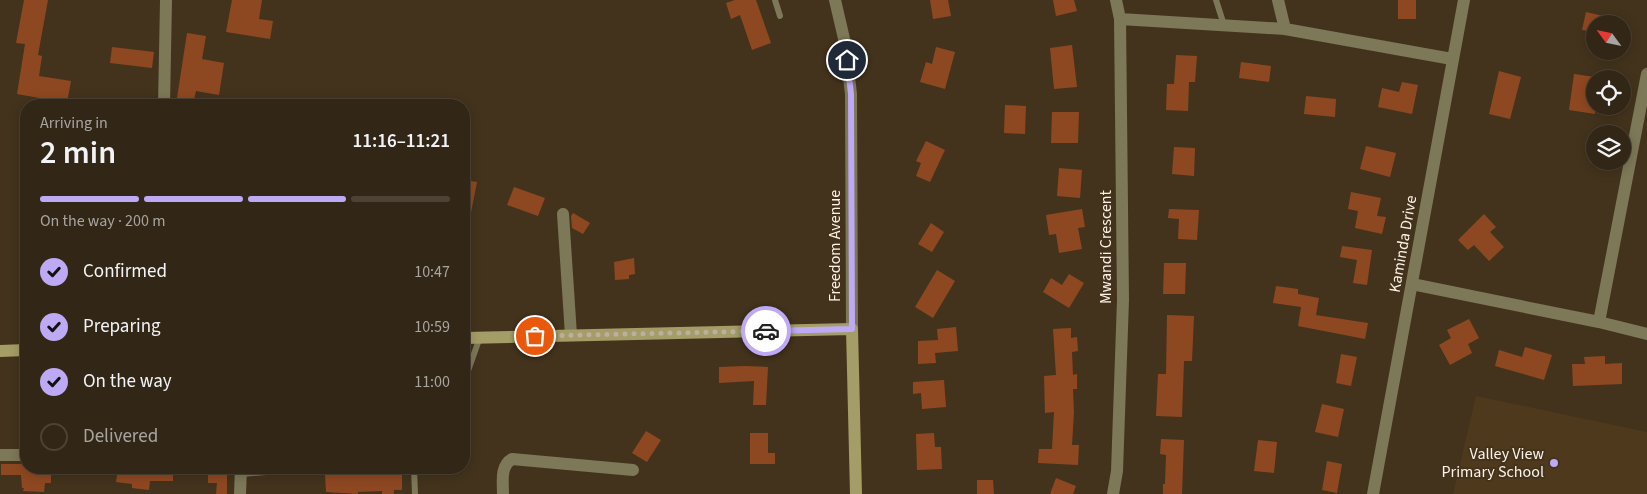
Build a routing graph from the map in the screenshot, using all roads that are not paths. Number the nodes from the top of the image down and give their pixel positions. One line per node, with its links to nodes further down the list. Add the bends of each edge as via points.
1 (775, 0): 8 (lane)
2 (835, 0): 18 (street, Freedom Avenue, via 845,43 851,94)
3 (1116, 0): 9 (street, Mwandi Crescent)
4 (1216, 0): 10 (lane)
5 (1278, 0): 11 (street)
6 (1464, 0): 12 (street, Kaminda Drive)
7 (166, 1): 14 (street)
8 (780, 16)
9 (1120, 19): 10 (street); 35 (street, Mwandi Crescent, via 1123,300 1117,471)
10 (1224, 25): 11 (street)
11 (1285, 29): 12 (street)
12 (1452, 59): 16 (street, Kaminda Drive)
13 (1647, 74): 17 (street)
14 (164, 99)
15 (563, 214): 20 (street)
16 (1412, 284): 17 (street); 36 (street, Kaminda Drive)
17 (1599, 322): 19 (street)
18 (852, 329): 20 (main road); 34 (main road, Freedom Avenue)
19 (1647, 334)
20 (571, 335): 21 (main road)
21 (480, 337): 22 (main road); 25 (lane)
22 (470, 338)
23 (20, 350): 24 (main road)
24 (0, 351)
25 (470, 365)
26 (0, 455): 27 (street)
27 (20, 455)
28 (633, 470): 33 (street, via 512,459 504,468)
29 (241, 474): 31 (street)
30 (414, 474): 32 (lane)
31 (240, 494)
32 (415, 494)
33 (503, 494)
34 (856, 494)
35 (1113, 494)
36 (1373, 494)

